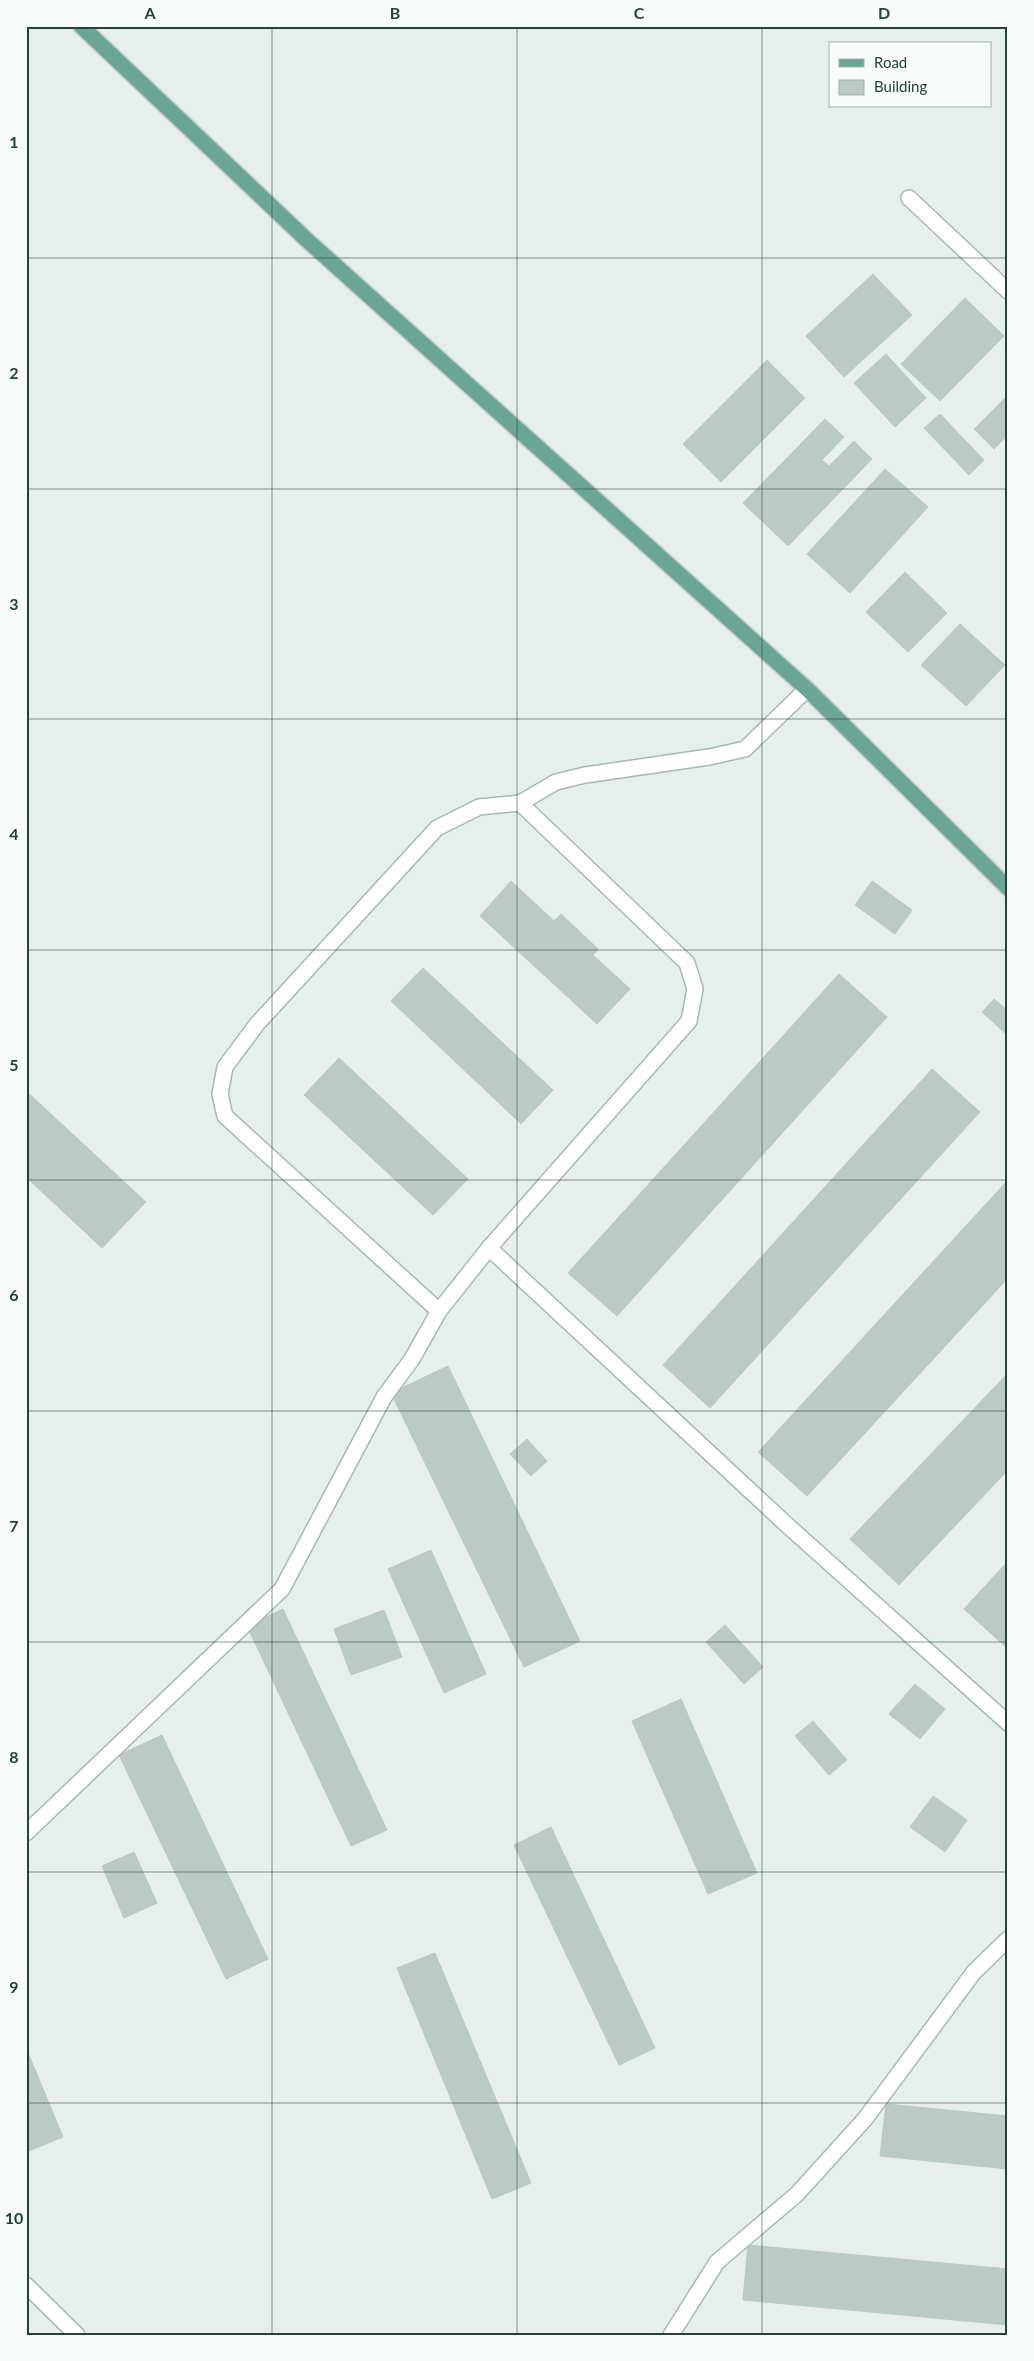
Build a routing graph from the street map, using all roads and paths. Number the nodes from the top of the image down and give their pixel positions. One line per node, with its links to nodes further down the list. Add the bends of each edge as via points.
1 (82, 26): 4 (main road, via 308,241)
2 (909, 198): 3 (street)
3 (1008, 292)
4 (807, 689): 5 (street, via 745,749 584,775 556,782); 6 (main road)
5 (520, 803): 7 (street, via 687,963 695,990 689,1022); 8 (street, via 479,807 437,828 257,1024 225,1068 220,1094 225,1116)
6 (1008, 888)
7 (489, 1248): 8 (street); 9 (street, via 787,1525)
8 (440, 1311): 10 (street, via 412,1360 384,1397 282,1589)
9 (1008, 1723)
10 (26, 1833)
11 (1008, 1939): 14 (street, via 974,1972 859,2126 797,2194 717,2262)
12 (26, 2285): 13 (street)
13 (77, 2335)
14 (672, 2335)

